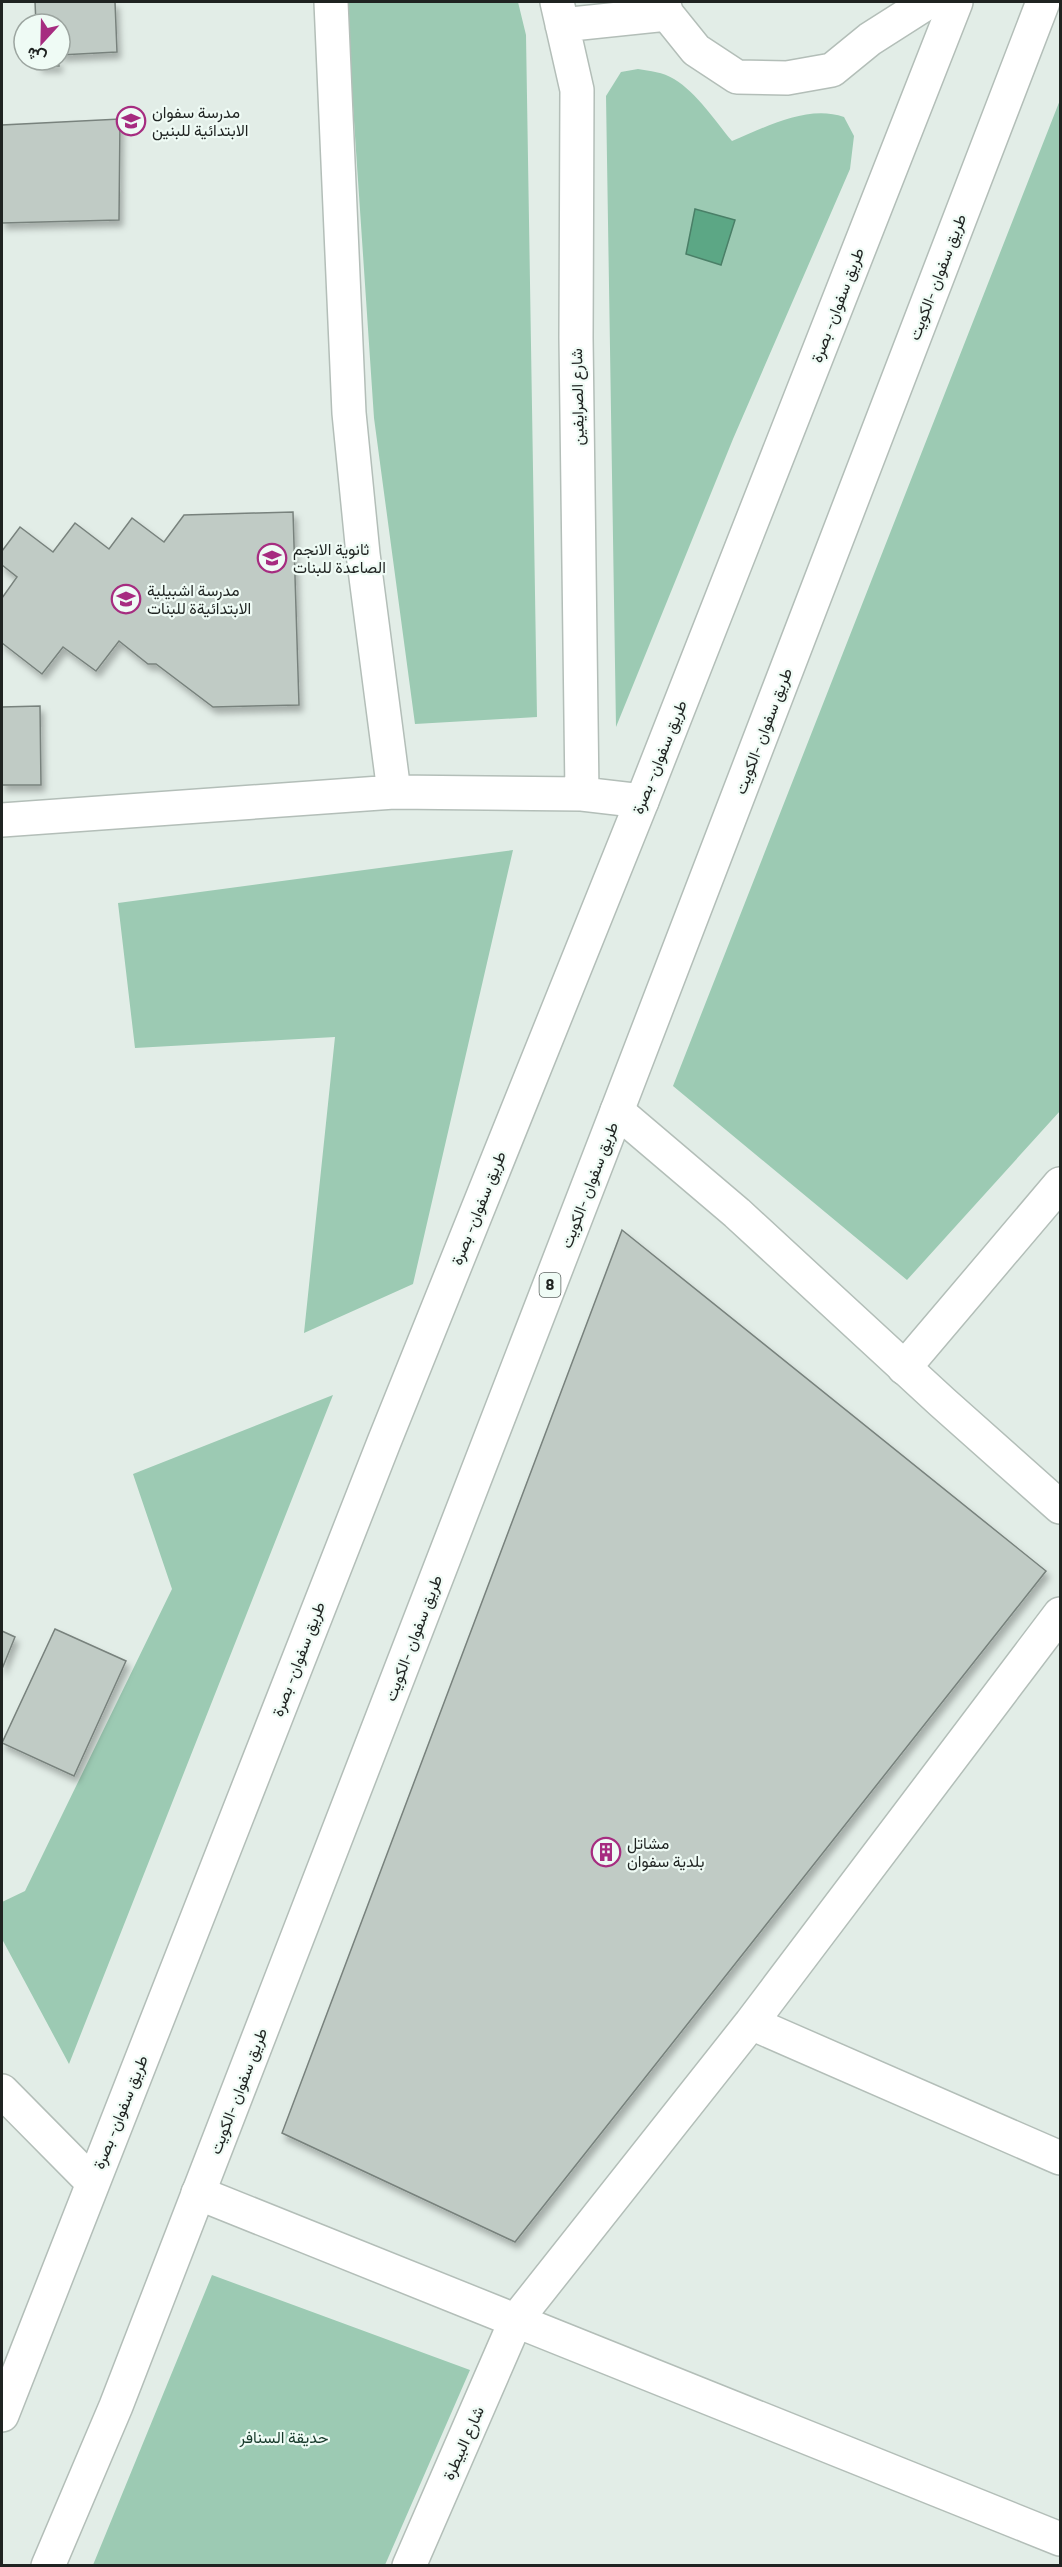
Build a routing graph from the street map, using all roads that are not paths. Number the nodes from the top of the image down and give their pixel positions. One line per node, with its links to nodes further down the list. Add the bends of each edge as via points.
1 (331, 2): 9 (main road, via 349,413)
2 (885, 2): 8 (main road)
3 (928, 2): 8 (main road)
4 (956, 2): 11 (main road, طريق سفوان- بصرة)
5 (1043, 2): 13 (main road, طريق سفوان -الكويت / 8)
6 (665, 8): 7 (main road); 8 (main road, via 696,50 737,77 787,78 832,70)
7 (559, 13): 10 (main road, شارع الصرايفين, via 577,90)
8 (870, 39)
9 (394, 792): 10 (main road); 12 (main road)
10 (582, 794): 11 (main road)
11 (642, 801): 21 (main road, طريق سفوان- بصرة)
12 (2, 820)
13 (617, 1111): 15 (main road, via 737,1213); 22 (main road, طريق سفوان -الكويت / 8)
14 (1060, 1185): 15 (main road)
15 (904, 1368): 16 (main road)
16 (1060, 1507)
17 (1060, 1614): 18 (main road, شارع البيطرة)
18 (751, 2023): 20 (main road); 23 (main road, شارع البيطرة)
19 (2, 2091): 21 (main road)
20 (1060, 2158)
21 (92, 2182): 24 (main road, طريق سفوان- بصرة)
22 (198, 2193): 23 (main road); 26 (main road, طريق سفوان -الكويت / 8, via 116,2406)
23 (516, 2320): 25 (main road); 27 (main road, شارع البيطرة)
24 (2, 2415)
25 (1060, 2539)
26 (48, 2565)
27 (409, 2565)

